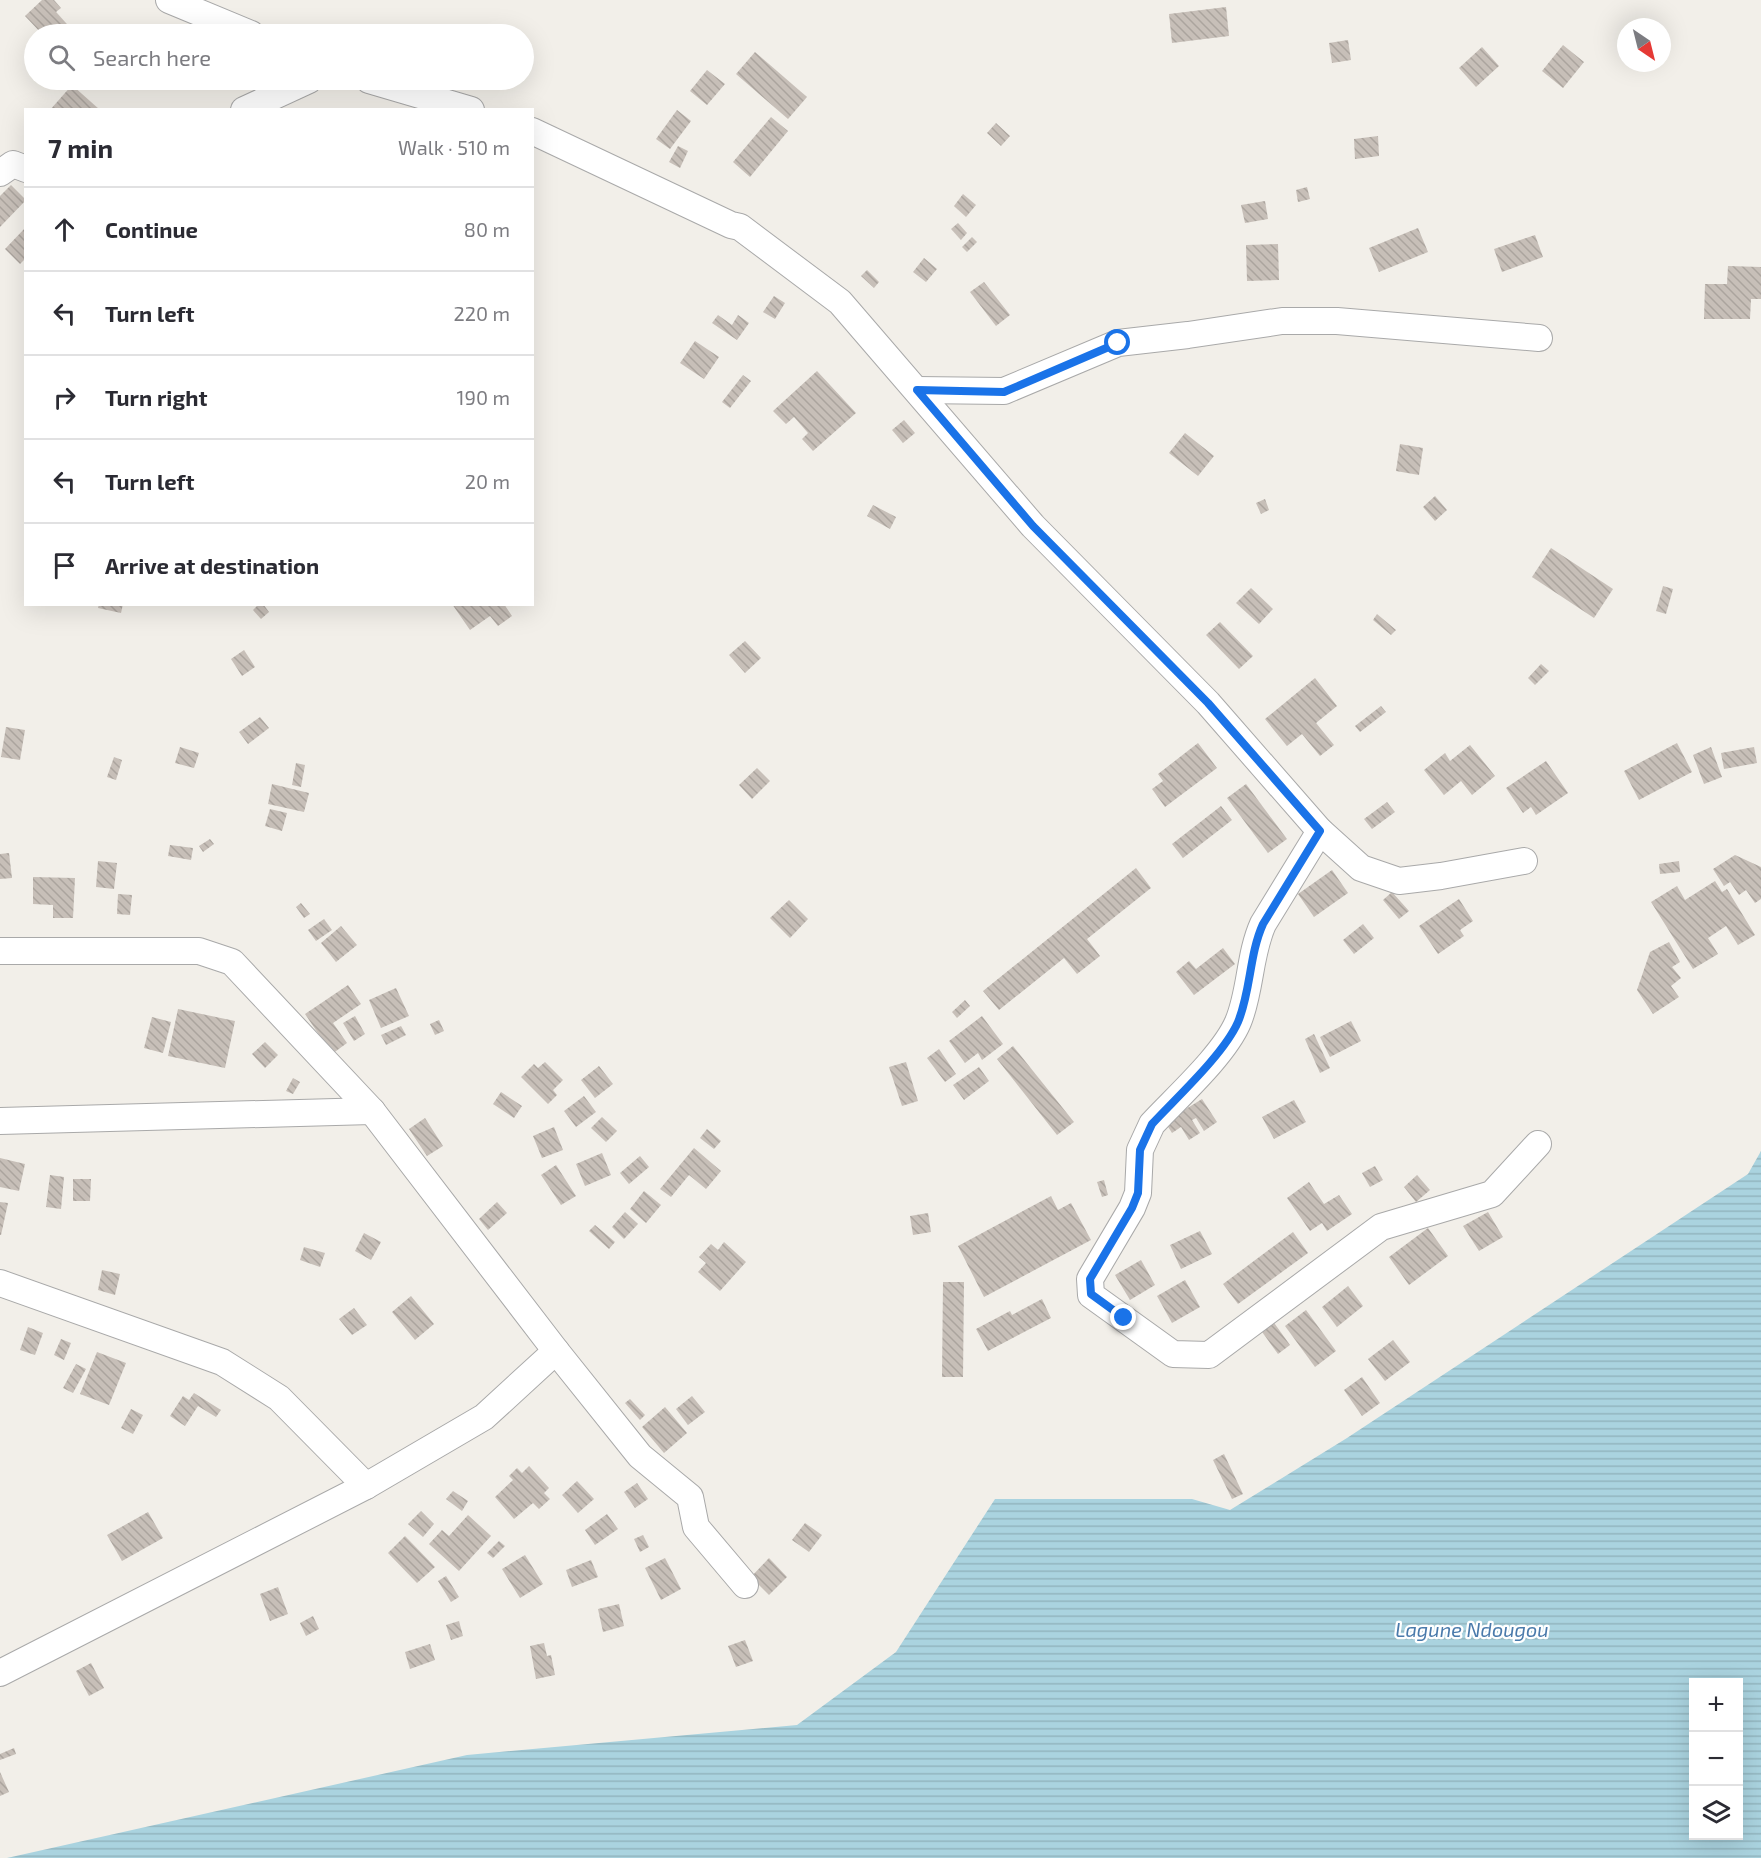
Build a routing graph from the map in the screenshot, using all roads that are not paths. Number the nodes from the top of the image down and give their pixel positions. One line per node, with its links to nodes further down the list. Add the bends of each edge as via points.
1 (169, 0): 2 (street)
2 (227, 24)
3 (287, 90): 5 (street)
4 (403, 90): 6 (street)
5 (248, 108)
6 (464, 108)
7 (534, 132): 11 (street, via 740,227 840,302)
8 (24, 168): 9 (street, via 13,164)
9 (0, 173)
10 (1539, 338): 11 (street, via 1336,321 1282,321 1118,343 1004,392)
11 (917, 390): 12 (street, via 1033,526 1208,703)
12 (1320, 831): 13 (street, via 1361,868 1399,881); 17 (street, via 1257,937 1237,1023 1222,1048 1152,1124 1145,1137 1140,1150 1138,1193 1090,1279 1091,1294 1173,1354 1209,1355 1381,1227 1492,1194)
13 (1524, 861)
14 (0, 951): 15 (street, via 199,951 232,962)
15 (372, 1111): 16 (street); 19 (street)
16 (0, 1121)
17 (1538, 1144)
18 (0, 1283): 20 (street, via 222,1362 279,1398)
19 (556, 1351): 20 (street, via 484,1417); 21 (street, via 640,1456 690,1497 696,1527)
20 (366, 1486): 22 (street)
21 (745, 1585)
22 (0, 1673)

